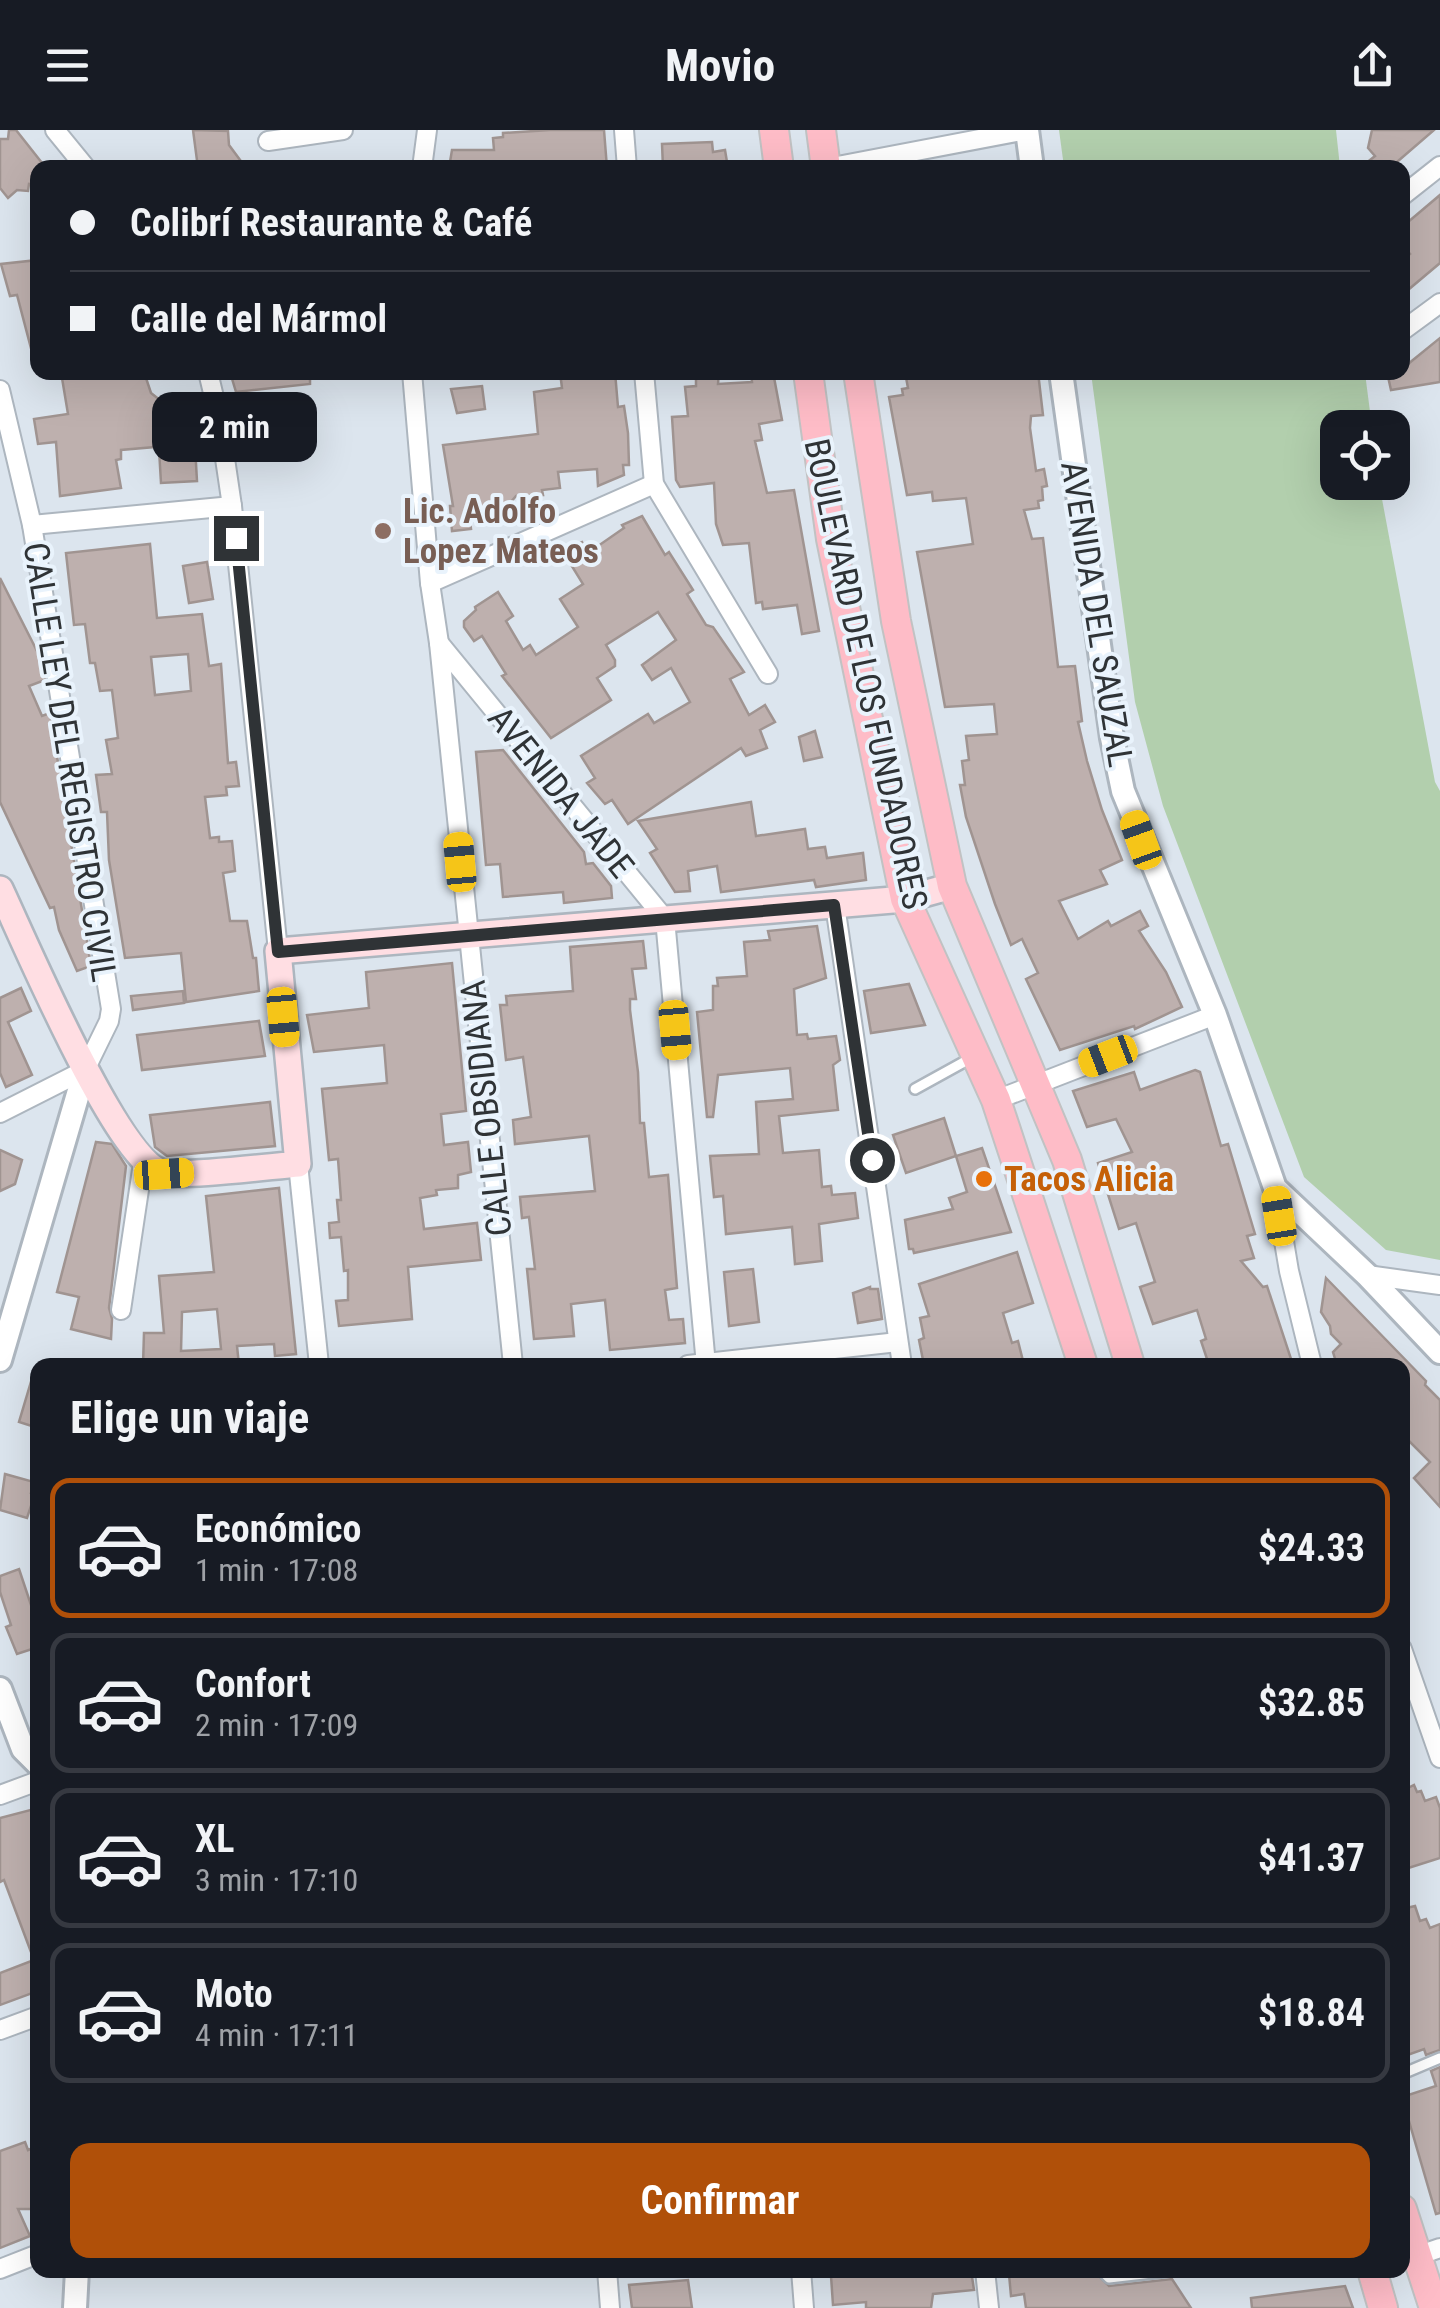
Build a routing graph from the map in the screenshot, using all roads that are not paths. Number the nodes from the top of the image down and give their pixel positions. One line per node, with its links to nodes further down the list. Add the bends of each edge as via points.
1 (55, 130): 9 (street)
2 (343, 130): 8 (street)
3 (427, 130): 10 (street)
4 (624, 130): 11 (street)
5 (774, 130): 12 (main road)
6 (821, 130): 13 (main road)
7 (1027, 130): 14 (street); 15 (street)
8 (268, 141)
9 (79, 160)
10 (423, 160)
11 (626, 160)
12 (779, 160)
13 (825, 160)
14 (868, 160)
15 (1031, 160)
16 (1440, 166): 17 (street)
17 (1410, 190)
18 (1440, 303): 19 (street)
19 (1410, 325)
20 (210, 380): 28 (street)
21 (413, 380): 30 (street, CALLE OBSIDIANA)
22 (645, 380): 27 (street)
23 (809, 380): 35 (main road, BOULEVARD DE LOS FUNDADORES, via 831,540)
24 (859, 380): 33 (main road, BOULEVARD DE LOS FUNDADORES, via 896,621)
25 (1062, 380): 40 (street, AVENIDA DEL SAUZAL, via 1124,791)
26 (0, 390): 29 (street, CALLE LEY DEL REGISTRO CIVIL)
27 (654, 484): 30 (street); 32 (street)
28 (232, 506): 29 (street); 39 (street)
29 (32, 525): 42 (street, CALLE LEY DEL REGISTRO CIVIL, via 110,1009)
30 (430, 584): 31 (street, CALLE OBSIDIANA)
31 (439, 643): 37 (street, AVENIDA JADE); 38 (street, CALLE OBSIDIANA)
32 (768, 674)
33 (952, 886): 35 (main road); 43 (main road, BOULEVARD DE LOS FUNDADORES)
34 (0, 889): 42 (main road)
35 (905, 898): 36 (main road); 41 (main road, BOULEVARD DE LOS FUNDADORES)
36 (834, 905): 37 (main road); 54 (street)
37 (665, 919): 38 (main road); 58 (street)
38 (467, 936): 39 (main road); 57 (street, CALLE OBSIDIANA)
39 (278, 952): 48 (main road)
40 (1216, 1016): 43 (street); 49 (street, AVENIDA DEL SAUZAL)
41 (976, 1056): 44 (lane); 45 (main road, BOULEVARD DE LOS FUNDADORES)
42 (84, 1070): 46 (street); 47 (main road); 52 (street)
43 (1036, 1083): 45 (street); 62 (main road, BOULEVARD DE LOS FUNDADORES, via 1067,1160)
44 (915, 1089)
45 (996, 1100): 61 (main road, BOULEVARD DE LOS FUNDADORES)
46 (0, 1112)
47 (143, 1163): 48 (main road, via 164,1174); 53 (street)
48 (298, 1164): 56 (street)
49 (1275, 1188): 50 (street); 63 (street, AVENIDA DEL SAUZAL)
50 (1366, 1275): 51 (street); 55 (street)
51 (1440, 1285)
52 (10, 1291): 64 (street)
53 (121, 1310)
54 (898, 1342): 59 (street); 60 (street)
55 (1440, 1352)
56 (318, 1358)
57 (512, 1358)
58 (700, 1358)
59 (754, 1358)
60 (901, 1358)
61 (1081, 1358)
62 (1128, 1358)
63 (1310, 1358)
64 (0, 1360)
65 (1410, 1672): 68 (street)
66 (0, 1689): 67 (street)
67 (30, 1755)
68 (1440, 1758)
69 (30, 1784): 70 (street)
70 (0, 1795)
71 (30, 2019): 72 (street)
72 (0, 2030)
73 (1440, 2058): 74 (lane)
74 (1410, 2071)
75 (1410, 2229): 76 (main road)
76 (1420, 2254): 89 (main road)
77 (30, 2257): 78 (street)
78 (0, 2270)
79 (77, 2278): 84 (street)
80 (608, 2278): 85 (street)
81 (802, 2278): 86 (street)
82 (986, 2278): 87 (street)
83 (1376, 2278): 88 (main road)
84 (75, 2308)
85 (610, 2308)
86 (804, 2308)
87 (989, 2308)
88 (1383, 2308)
89 (1434, 2308)

